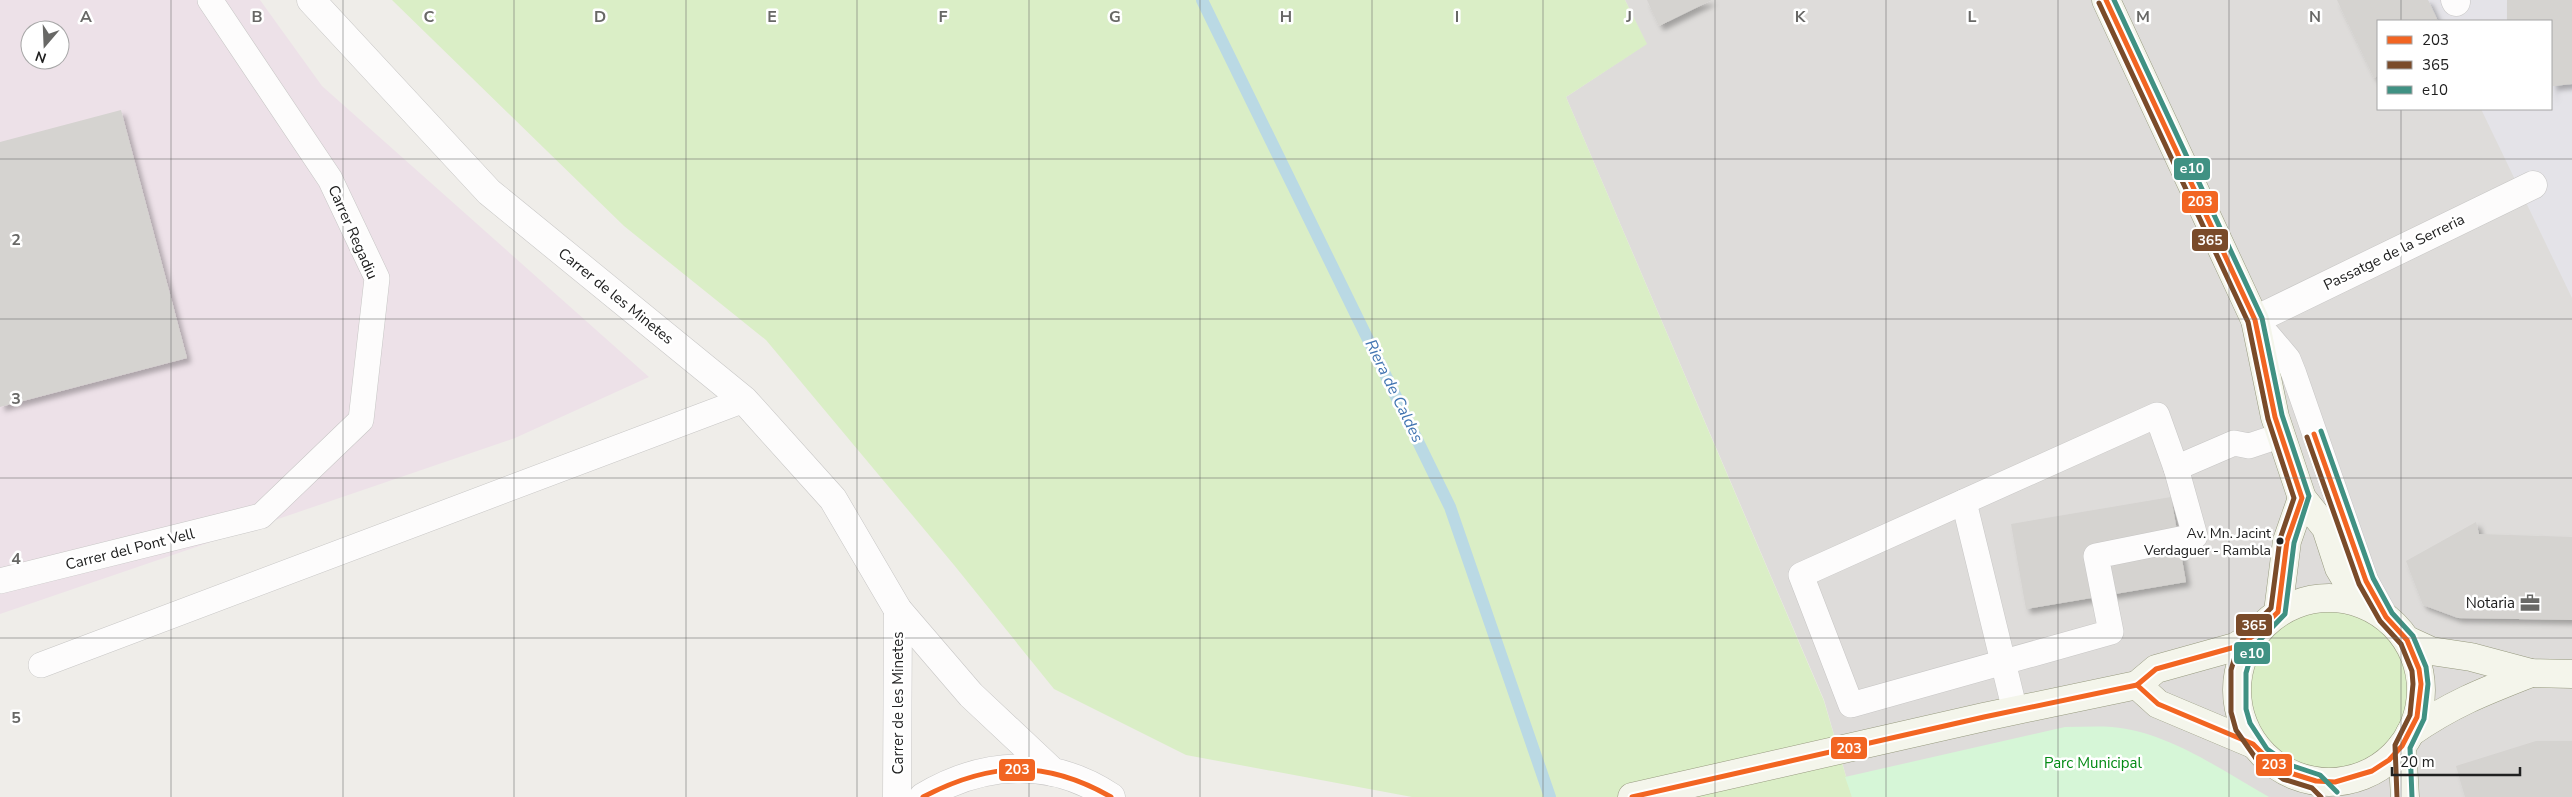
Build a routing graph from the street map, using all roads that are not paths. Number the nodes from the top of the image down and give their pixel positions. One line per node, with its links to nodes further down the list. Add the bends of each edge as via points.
1 (210, 0): 11 (lane, Carrer Regadiu, via 330,179 377,278 361,420)
2 (311, 0): 6 (street, Carrer de les Minetes, via 488,192)
3 (2106, 0): 5 (main road)
4 (2533, 185): 5 (street, Passatge de la Serreria)
5 (2255, 320): 7 (main road, via 2275,417); 16 (lane, via 2288,360 2366,581)
6 (744, 400): 14 (street, Carrer de les Minetes, via 834,499); 20 (lane)
7 (2282, 435): 8 (lane, via 2250,446 2234,443); 9 (main road)
8 (2176, 468): 10 (lane, via 2157,415); 19 (lane, via 2195,536 2096,556 2111,632)
9 (2302, 498): 13 (main road, via 2326,528 2339,568); 15 (main road, via 2287,541)
10 (1964, 502): 19 (lane); 19 (lane, via 1801,576 1851,704)
11 (261, 516): 12 (lane, Carrer del Pont Vell)
12 (0, 581)
13 (2359, 602): 15 (main road, via 2344,598 2312,599); 16 (main road)
14 (898, 610): 27 (street, Carrer de les Minetes, via 971,695); 29 (street, Carrer de les Minetes)
15 (2278, 612): 17 (main road)
16 (2386, 617): 18 (main road)
17 (2254, 636): 23 (main road, via 2235,648 2156,669); 26 (main road, via 2244,653 2236,691 2243,726)
18 (2407, 640): 21 (main road, via 2431,651 2471,657); 25 (main road, via 2419,669 2421,684 2419,709)
19 (2003, 661): 24 (lane)
20 (41, 665)
21 (2531, 673): 22 (main road); 25 (main road, via 2440,712)
22 (2572, 674)
23 (2137, 685): 24 (main road); 26 (main road, via 2158,704)
24 (2015, 711): 32 (main road)
25 (2406, 739): 28 (main road, via 2388,760 2372,771 2335,782); 33 (main road)
26 (2253, 744): 28 (main road, via 2273,764)
27 (1053, 772): 30 (street, via 997,769 969,775); 31 (street, via 1078,780)
28 (2324, 789)
29 (897, 797)
30 (923, 797)
31 (1111, 797)
32 (1632, 797)
33 (2405, 797)

